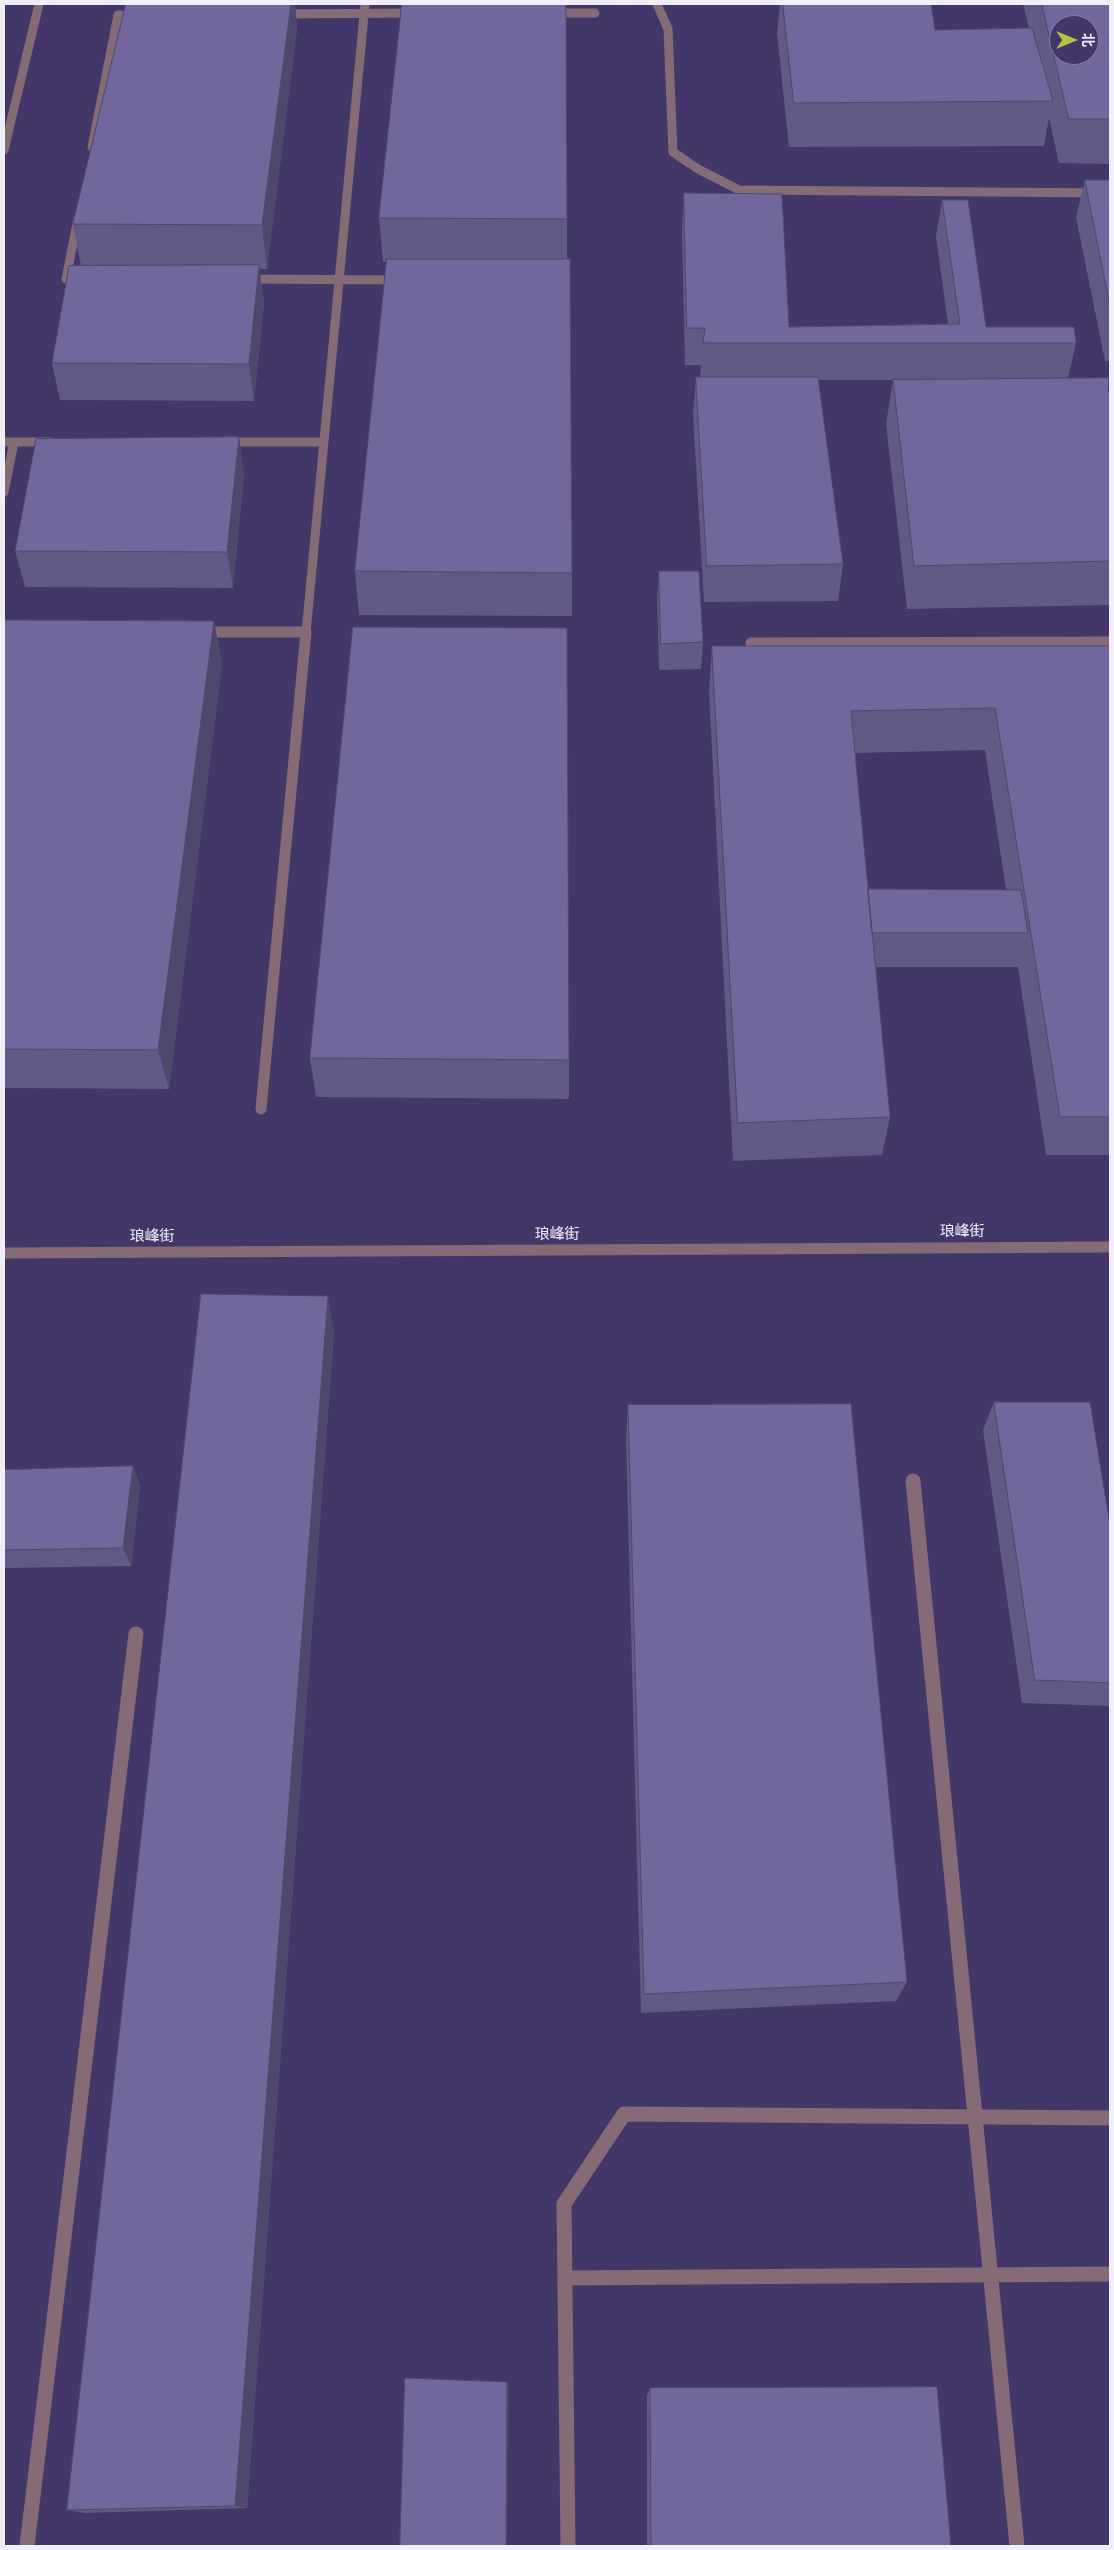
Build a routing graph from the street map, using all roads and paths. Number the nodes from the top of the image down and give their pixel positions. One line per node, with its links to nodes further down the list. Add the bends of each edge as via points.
1 (39, 4): 9 (street)
2 (656, 4): 11 (street, via 668,29 673,152 739,190)
3 (364, 9): 4 (street); 7 (street); 14 (street)
4 (431, 13)
5 (537, 13): 6 (street)
6 (595, 13)
7 (275, 14)
8 (147, 15): 10 (street, via 118,15)
9 (4, 150)
10 (91, 152)
11 (1110, 193)
12 (80, 211): 15 (street, via 66,280)
13 (232, 279): 14 (street)
14 (338, 279): 16 (street); 20 (street)
15 (95, 280)
16 (407, 280)
17 (9, 442): 18 (street); 21 (street)
18 (64, 442)
19 (214, 442): 20 (street)
20 (324, 442): 23 (street)
21 (4, 492)
22 (189, 632): 23 (street)
23 (306, 632): 26 (street)
24 (1110, 642): 25 (street)
25 (751, 643)
26 (261, 1109)
27 (1110, 1247): 28 (street, 琅峰街)
28 (4, 1253)
29 (913, 1481): 31 (street)
30 (136, 1634): 36 (street)
31 (975, 2117): 32 (street); 33 (street); 35 (street, via 624,2114 564,2204)
32 (1110, 2118)
33 (990, 2274): 34 (street); 35 (street); 38 (street)
34 (1110, 2274)
35 (566, 2278): 37 (street)
36 (27, 2546)
37 (568, 2546)
38 (1017, 2546)

